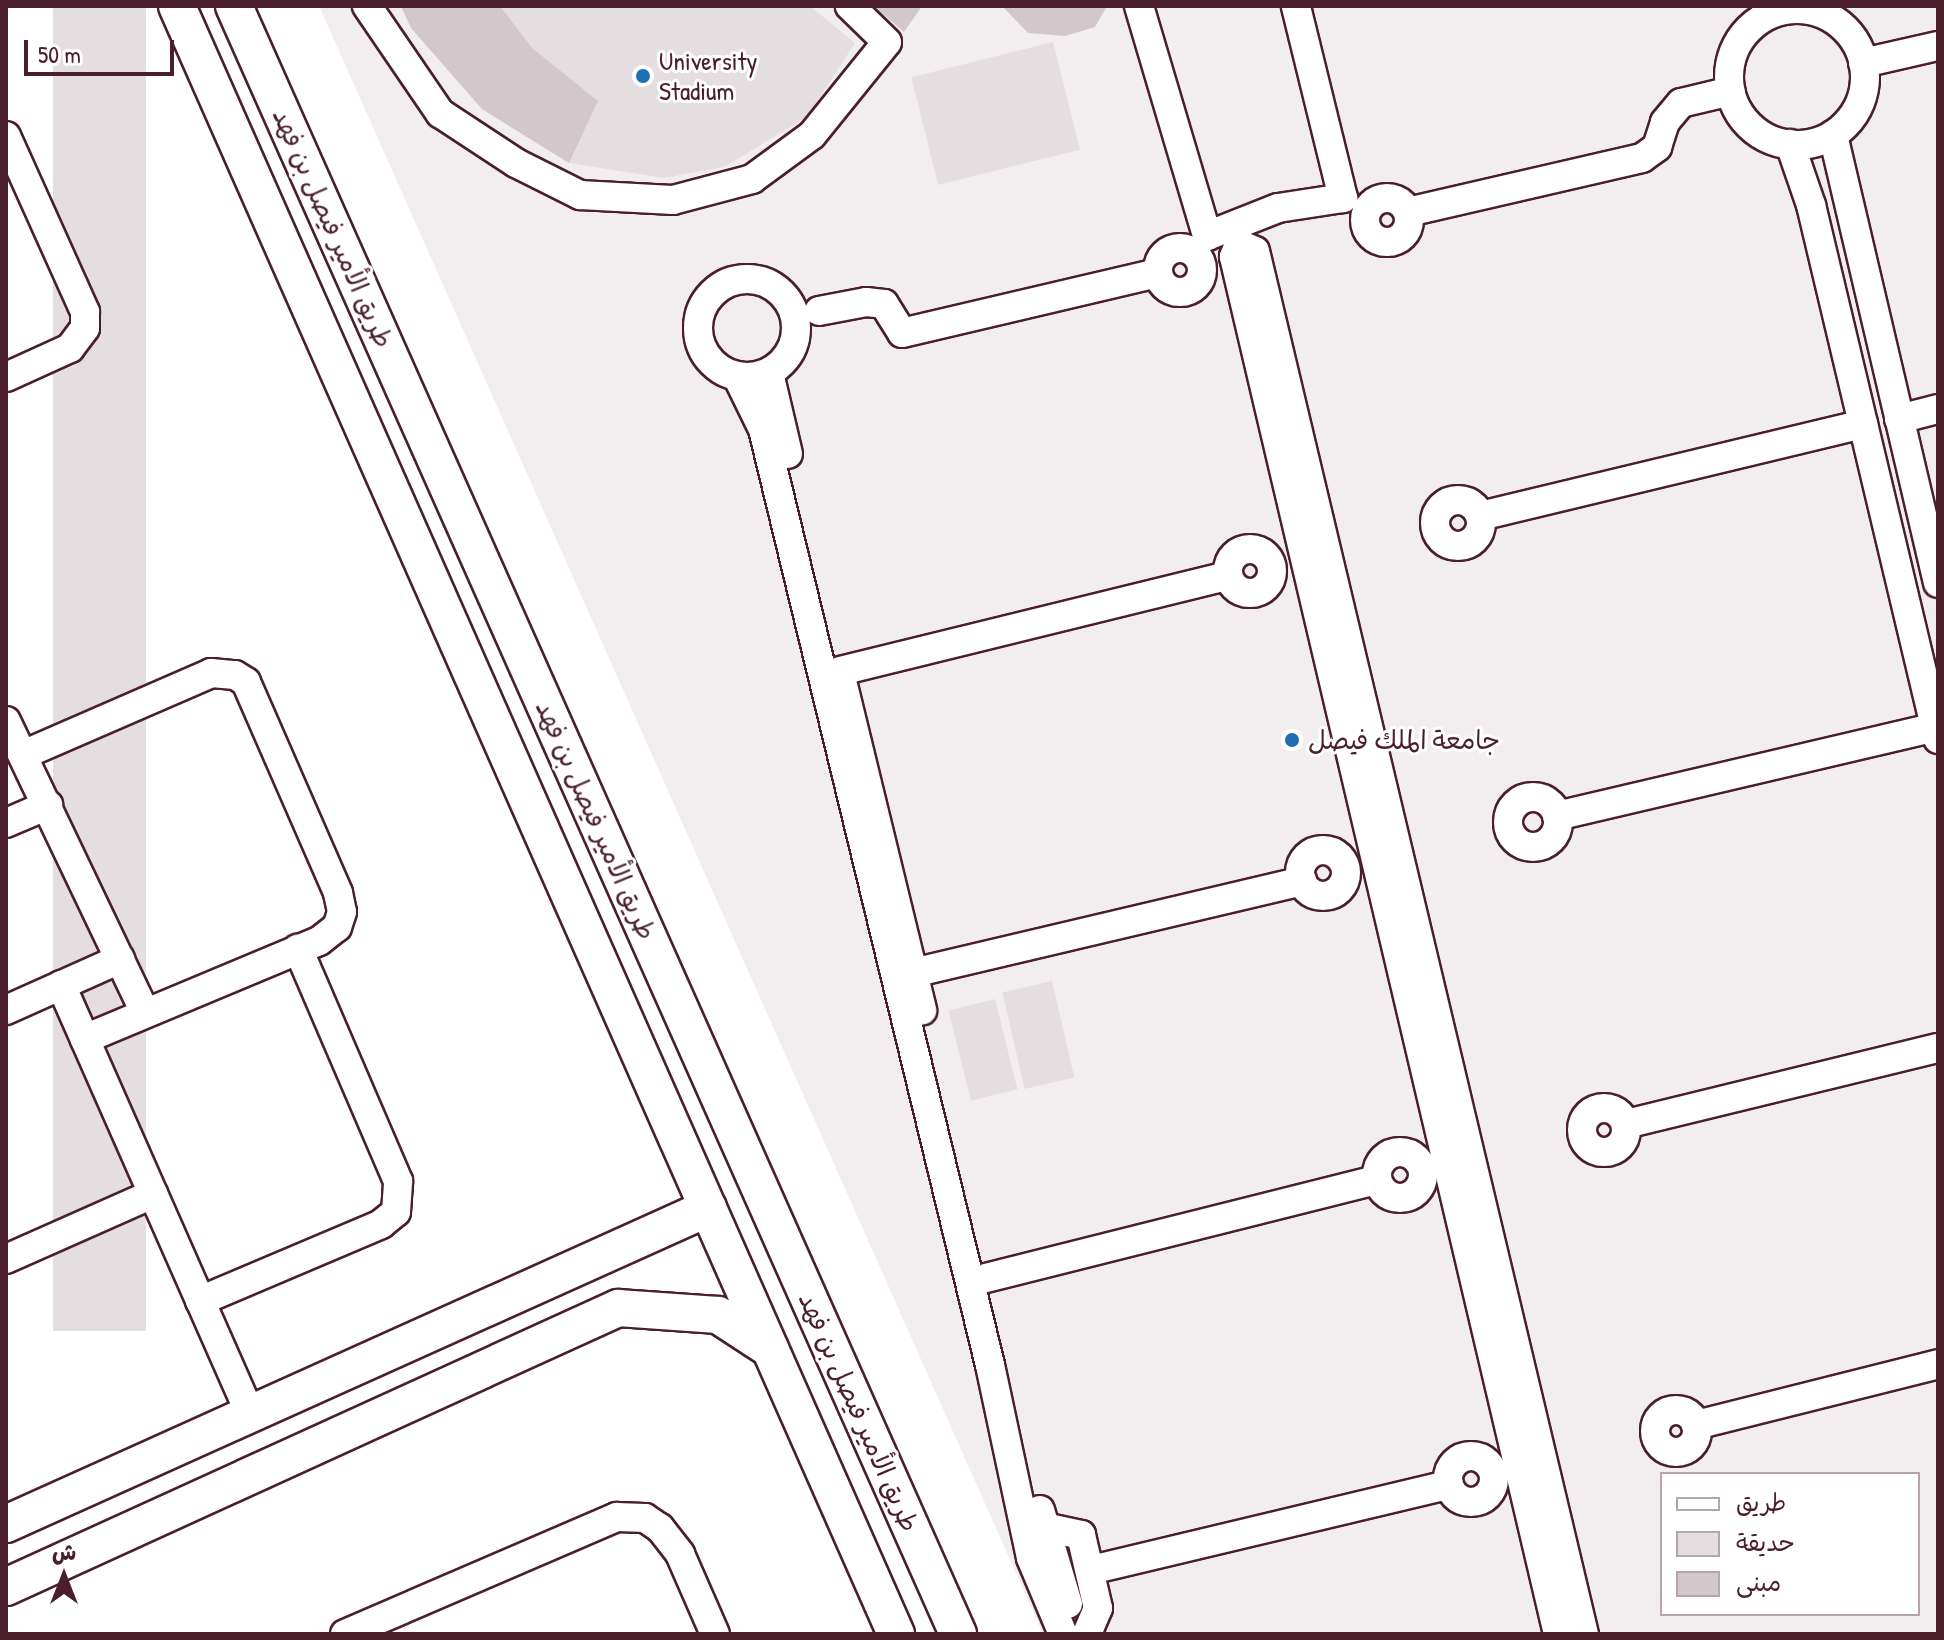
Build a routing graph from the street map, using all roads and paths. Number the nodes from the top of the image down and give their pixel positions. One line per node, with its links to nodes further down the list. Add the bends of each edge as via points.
1 (177, 6): 46 (main road, طريق الأمير فيصل بن فهد)
2 (234, 6): 62 (main road, طريق الأمير فيصل بن فهد)
3 (367, 6): 4 (street, via 440,113 516,163 580,195 673,200 752,179 812,135 887,42)
4 (850, 6)
5 (1139, 6): 6 (street, via 1207,236 1278,208 1343,198)
6 (1296, 6)
7 (1803, 8): 8 (street); 10 (street, via 1846,29)
8 (1763, 13): 11 (street, via 1739,41 1729,70)
9 (1938, 46): 10 (street)
10 (1863, 63): 12 (street, via 1865,84 1856,113)
11 (1731, 91): 14 (street, via 1748,126); 15 (street, via 1681,103 1665,122 1657,147 1642,158)
12 (1833, 135): 14 (street); 22 (street)
13 (6, 136): 20 (street, via 85,312 85,328 70,348)
14 (1790, 144): 23 (street, via 1811,205)
15 (1408, 212)
16 (1242, 251): 17 (street, via 1197,256 1185,248 1171,249 1161,259 1158,273 902,333 884,304); 65 (street); 66 (street)
17 (802, 313): 18 (street, via 792,350); 19 (street, via 778,289 747,278 731,281 705,301 697,331 701,347 716,366)
18 (769, 373): 19 (street); 27 (street)
19 (737, 376): 63 (street, via 763,429 990,1365 1031,1558)
20 (6, 377)
21 (1938, 409): 22 (street)
22 (1899, 419): 26 (street)
23 (1863, 424): 24 (street); 29 (street)
24 (1480, 516)
25 (1228, 576): 27 (street)
26 (1938, 583)
27 (840, 671): 37 (street)
28 (6, 721): 30 (street)
29 (1936, 733): 32 (street)
30 (25, 754): 31 (street); 35 (street, via 211,673 246,682 342,912 337,927)
31 (48, 805): 33 (street); 36 (street)
32 (1557, 816)
33 (6, 823)
34 (1302, 881): 37 (street)
35 (298, 949): 40 (street); 49 (street, via 398,1181 396,1212 381,1224)
36 (120, 959): 38 (street); 40 (street)
37 (913, 973): 48 (street)
38 (61, 985): 39 (street); 41 (street)
39 (6, 1010)
40 (145, 1013): 41 (street)
41 (85, 1039): 45 (street)
42 (1938, 1048): 43 (street)
43 (1626, 1124)
44 (1377, 1180): 48 (street)
45 (153, 1194): 47 (street); 49 (street)
46 (708, 1208): 50 (main road, طريق الأمير فيصل بن فهد); 52 (main road)
47 (6, 1259)
48 (986, 1278): 56 (street)
49 (200, 1301): 52 (street)
50 (770, 1349): 58 (main road, via 718,1315 618,1308); 61 (main road, طريق الأمير فيصل بن فهد)
51 (1938, 1364): 53 (street)
52 (249, 1411): 55 (main road)
53 (1696, 1425)
54 (1449, 1485): 57 (street)
55 (6, 1524)
56 (1044, 1527): 57 (street, via 1081,1535); 64 (street)
57 (1091, 1570): 64 (street, via 1098,1608)
58 (6, 1587)
59 (345, 1634): 60 (street, via 617,1517 645,1518 660,1528 680,1554)
60 (715, 1634)
61 (896, 1634)
62 (958, 1634)
63 (1063, 1634)
64 (1084, 1634)
65 (1558, 1634)
66 (1584, 1634)

